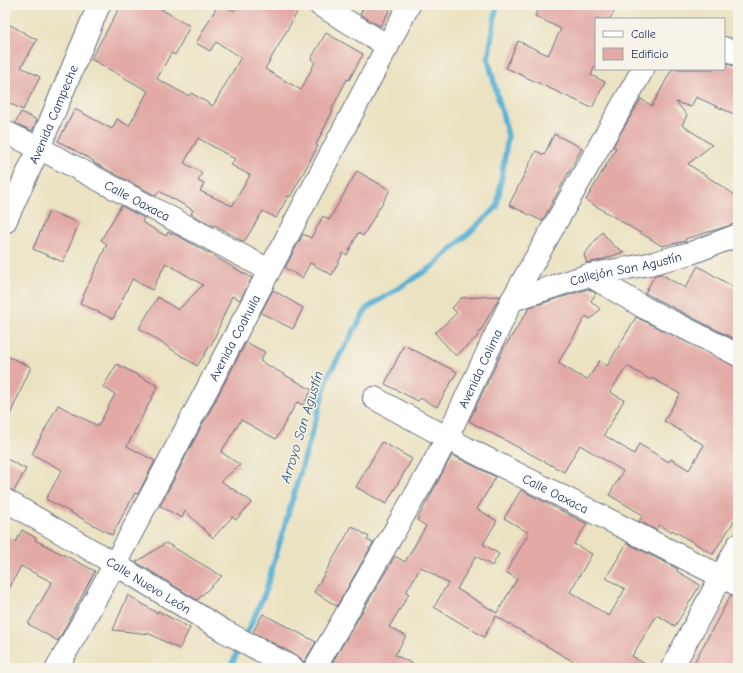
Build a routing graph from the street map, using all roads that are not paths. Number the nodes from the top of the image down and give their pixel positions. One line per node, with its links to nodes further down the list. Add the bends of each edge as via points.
1 (99, 5): 9 (street, Avenida Campeche)
2 (320, 5): 4 (street)
3 (409, 5): 4 (street, Avenida Coahuila)
4 (388, 46): 12 (street, Avenida Coahuila)
5 (725, 48): 6 (street)
6 (738, 55)
7 (642, 70): 14 (street, Avenida Colima)
8 (5, 132): 9 (street, Calle Oaxaca)
9 (39, 148): 10 (street, Avenida Campeche); 12 (street, Calle Oaxaca)
10 (5, 222)
11 (738, 235): 13 (street, Callejón San Agustín, via 649,264)
12 (269, 270): 20 (street, Avenida Coahuila)
13 (589, 275): 14 (street, Callejón San Agustín); 15 (street, via 645,308)
14 (512, 300): 17 (street, Avenida Colima)
15 (738, 355)
16 (374, 398): 17 (street, Calle Oaxaca)
17 (447, 438): 21 (street, Calle Oaxaca); 24 (street, Avenida Colima)
18 (5, 500): 20 (street, Calle Nuevo León)
19 (738, 545): 21 (street)
20 (115, 564): 22 (street, Avenida Coahuila); 23 (street, Calle Nuevo León, via 224,631)
21 (730, 580): 25 (street)
22 (57, 668)
23 (294, 668)
24 (315, 668)
25 (672, 668)

